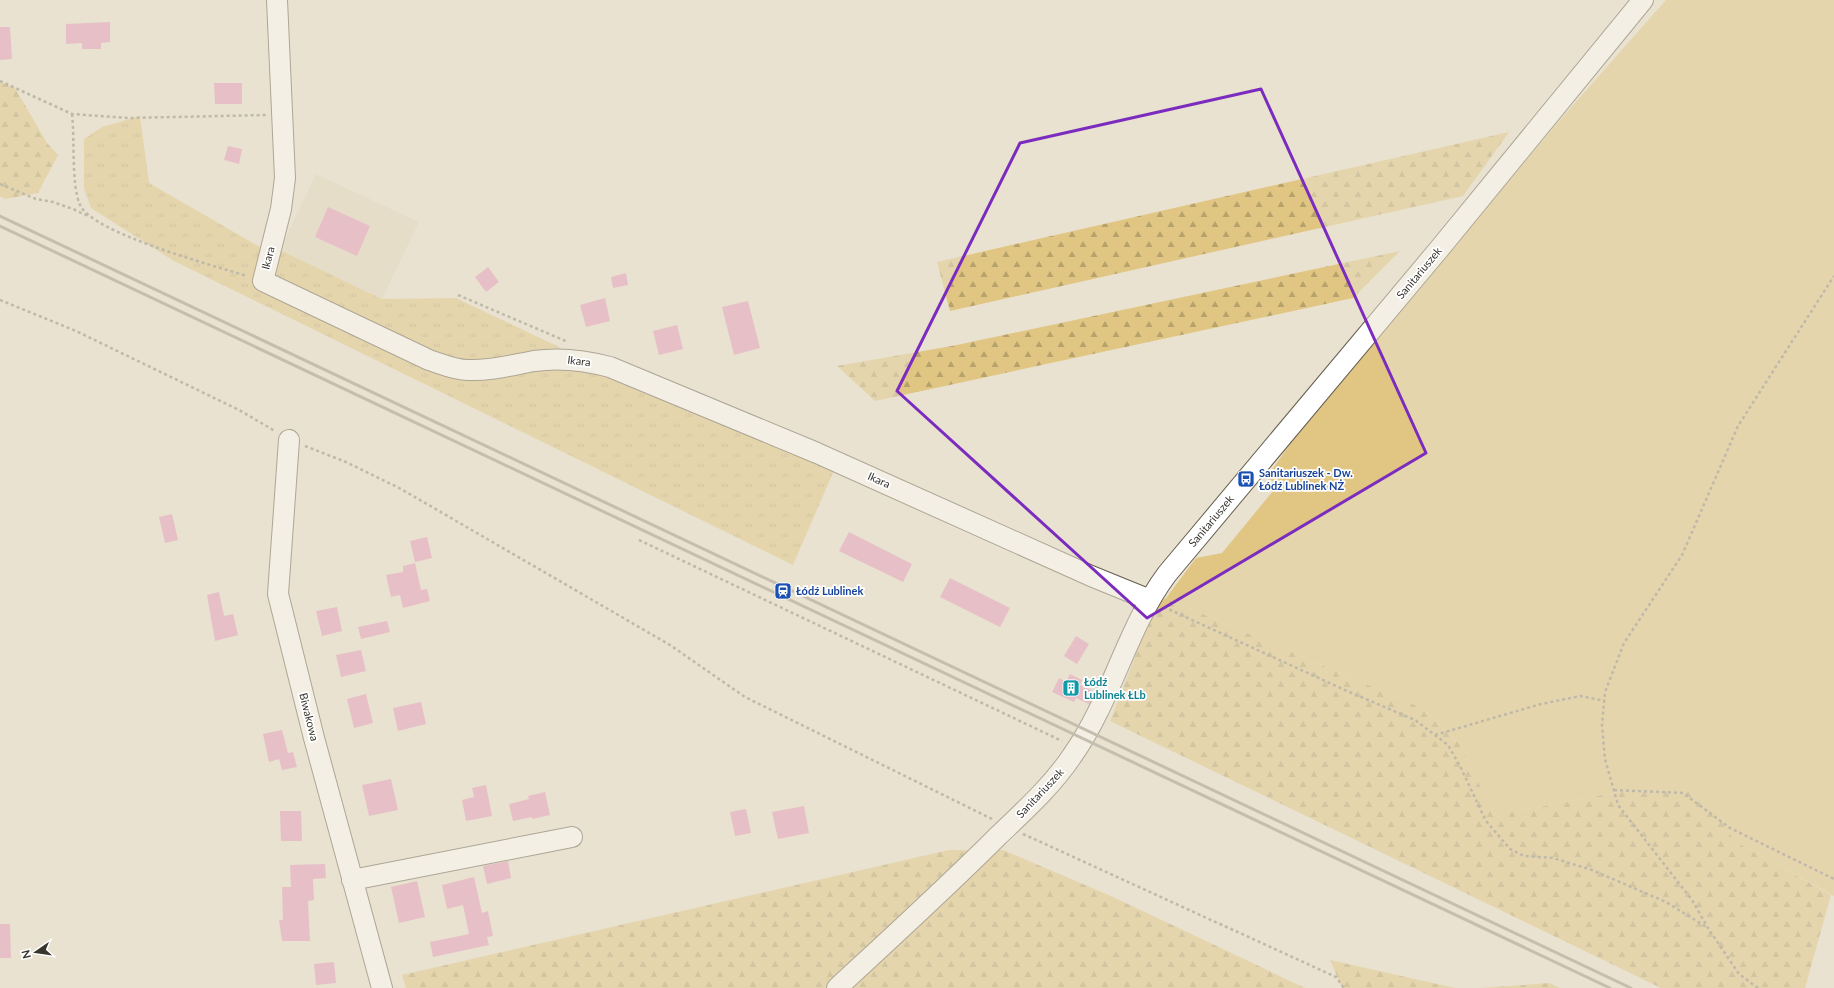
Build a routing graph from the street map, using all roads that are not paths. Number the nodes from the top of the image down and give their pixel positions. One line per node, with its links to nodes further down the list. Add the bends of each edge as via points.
1 (277, 0): 4 (street, Ikara, via 285,150 284,195 263,281 429,360 449,367 479,370 535,361 568,359 610,367 810,450)
2 (1644, 0): 4 (street, Sanitariuszek, via 1170,569)
3 (289, 440): 6 (street, Biwakowa, via 278,594)
4 (1150, 600): 8 (street, Sanitariuszek, via 1089,731 1072,757 1051,783 969,865)
5 (572, 837): 6 (street)
6 (352, 880): 7 (street, Biwakowa)
7 (382, 988)
8 (837, 988)

